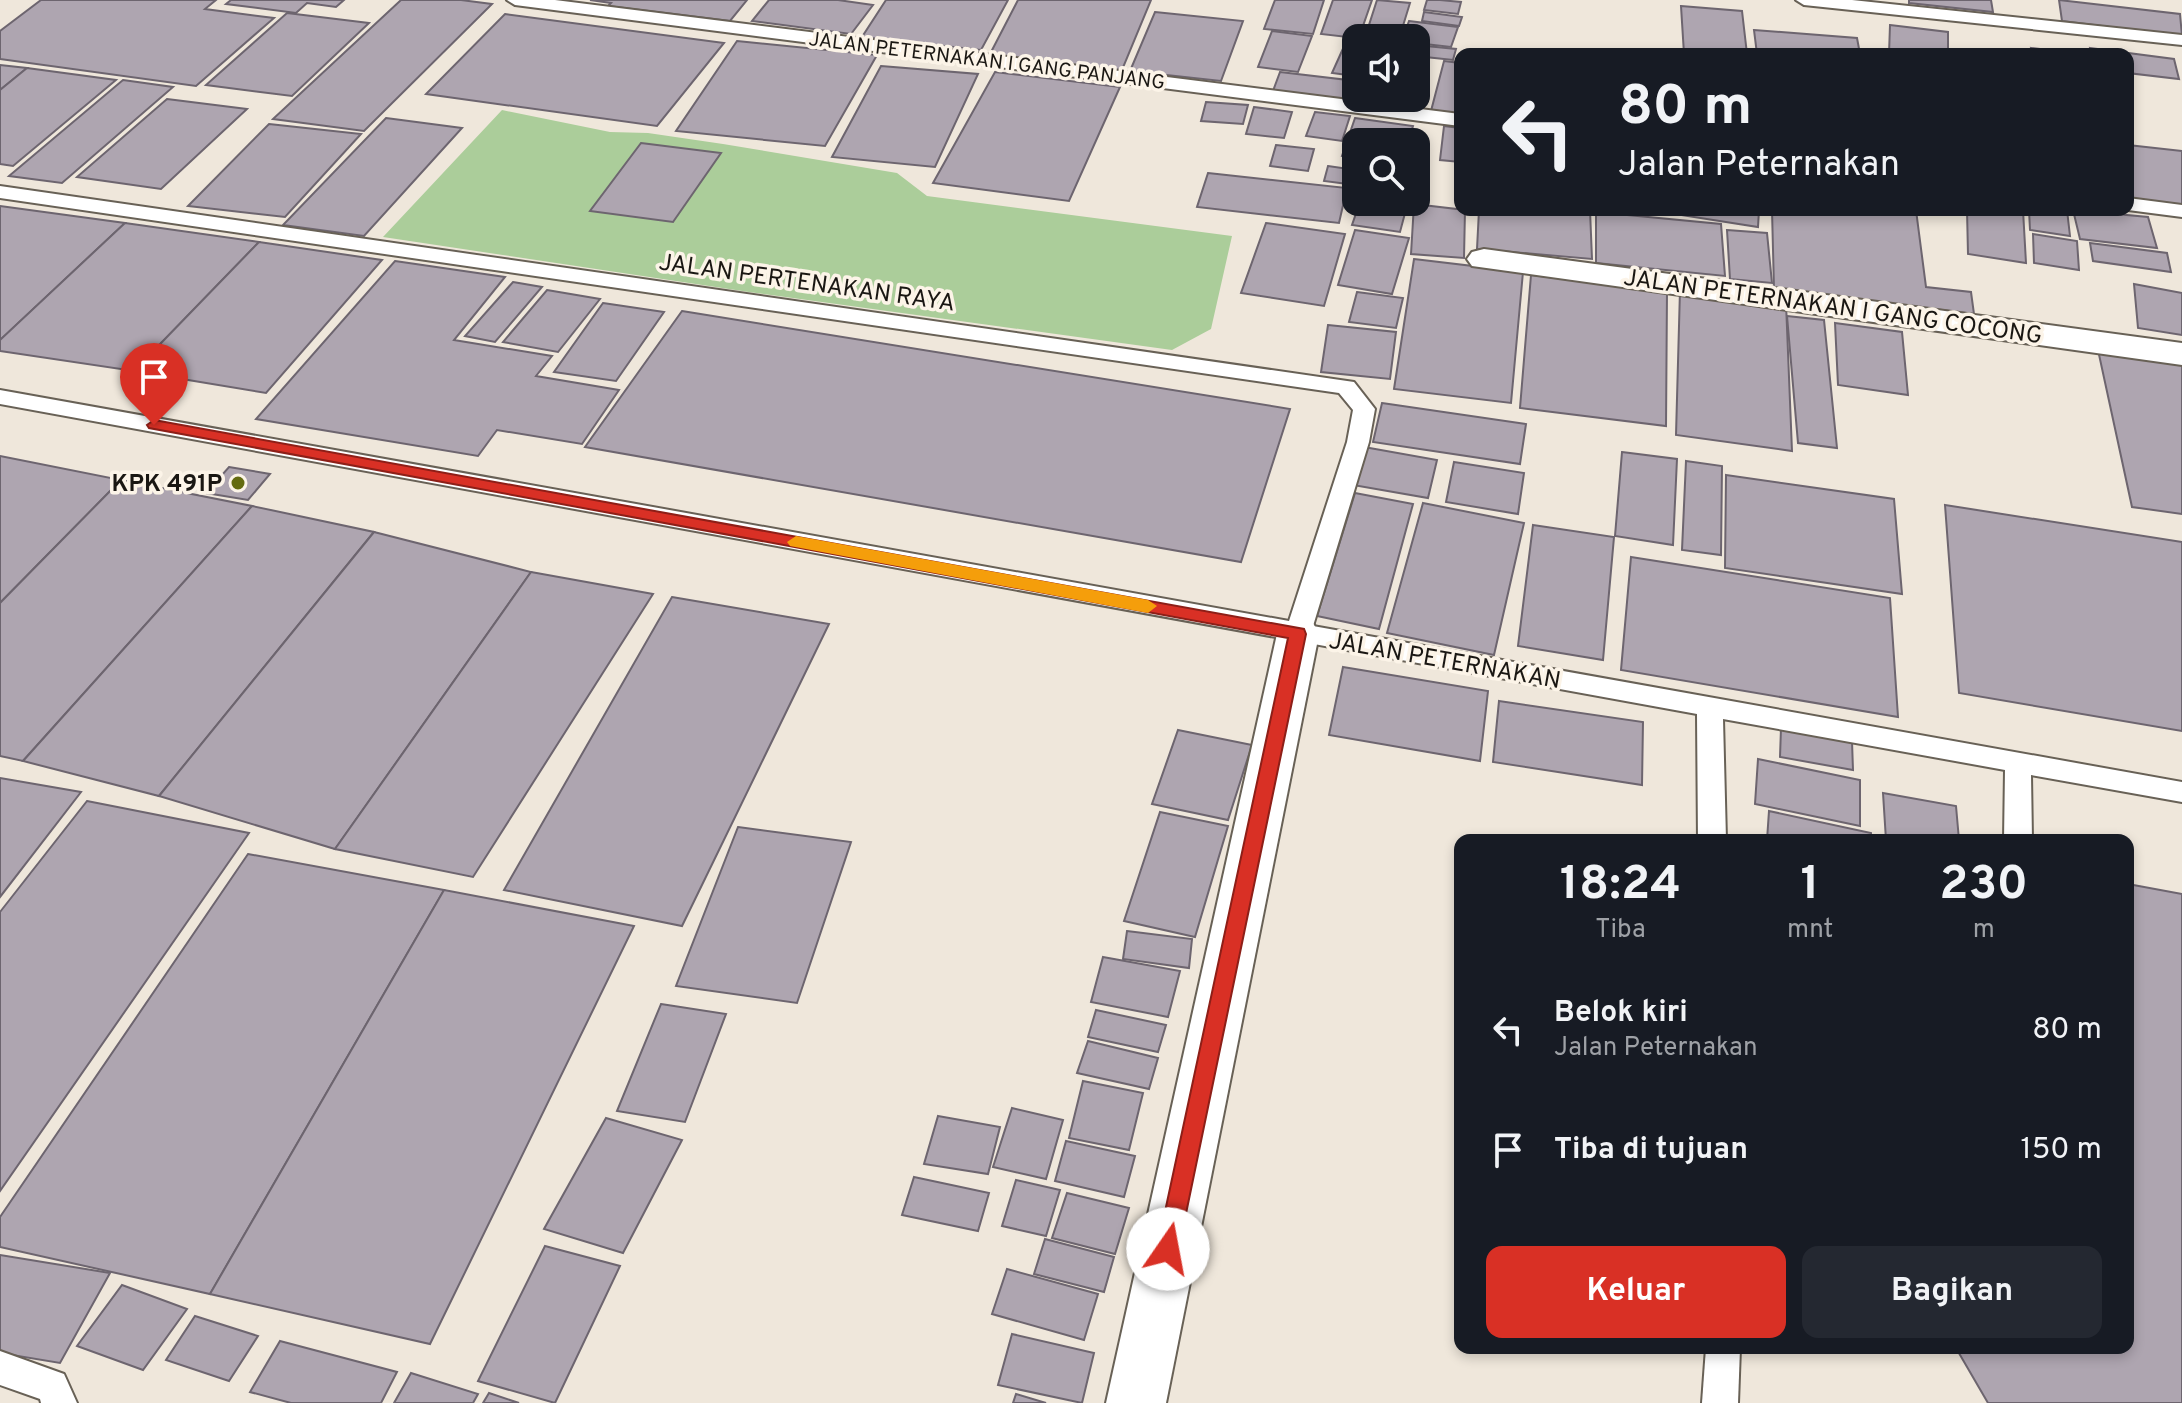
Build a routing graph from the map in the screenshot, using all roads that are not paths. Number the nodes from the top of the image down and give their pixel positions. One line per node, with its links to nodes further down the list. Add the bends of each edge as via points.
1 (515, 0): 4 (lane, JALAN PETERNAKAN I GANG PANJANG)
2 (1804, 0): 3 (lane)
3 (2182, 40)
4 (1454, 119)
5 (0, 192): 11 (lane, JALAN PERTENAKAN RAYA, via 1346,387 1364,409 1358,442)
6 (2134, 205): 7 (lane)
7 (2182, 211)
8 (1484, 259): 9 (street, JALAN PETERNAKAN I GANG COCONG)
9 (2182, 354)
10 (0, 397): 11 (lane, JALAN PETERNAKAN)
11 (1298, 634): 12 (lane, JALAN PETERNAKAN); 20 (street)
12 (1710, 707): 13 (lane, JALAN PETERNAKAN); 15 (lane)
13 (2018, 763): 14 (lane, JALAN PETERNAKAN); 16 (lane)
14 (2182, 792)
15 (1712, 834)
16 (2018, 834)
17 (1723, 1354): 21 (lane)
18 (0, 1368): 19 (lane, via 52,1386)
19 (59, 1403)
20 (1136, 1403)
21 (1720, 1403)

